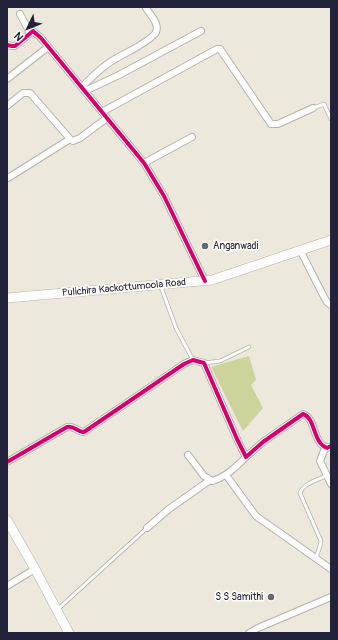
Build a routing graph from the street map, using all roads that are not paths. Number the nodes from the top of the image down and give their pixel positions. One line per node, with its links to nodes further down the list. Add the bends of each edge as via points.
1 (146, 8): 8 (street, via 157,26 155,34 106,65)
2 (20, 14): 4 (street)
3 (201, 31): 8 (street, via 119,75)
4 (30, 33): 5 (street, via 16,46); 6 (street, via 36,33)
5 (7, 45)
6 (48, 47): 7 (street); 8 (street)
7 (7, 79)
8 (83, 89): 11 (street)
9 (7, 106): 15 (street, via 23,93 30,93)
10 (313, 108): 11 (street, via 278,124 270,124 220,49 217,49); 13 (lane, via 324,104)
11 (102, 112): 12 (street)
12 (107, 118): 15 (street, via 77,140); 16 (street)
13 (331, 119)
14 (192, 137): 16 (street)
15 (70, 139): 17 (street)
16 (144, 163): 20 (street, via 164,196)
17 (8, 178)
18 (331, 240): 19 (main road, Pulichira Kackottumoola Road)
19 (300, 250): 20 (main road, Pulichira Kackottumoola Road); 23 (street, via 324,297)
20 (205, 281): 21 (main road, Pulichira Kackottumoola Road)
21 (160, 284): 22 (main road, Pulichira Kackottumoola Road); 25 (lane, via 176,328)
22 (7, 298)
23 (331, 305)
24 (249, 347): 26 (lane, via 220,361)
25 (193, 360): 26 (street); 30 (street, via 84,432 67,427)
26 (204, 363): 29 (street)
27 (328, 447): 29 (street, via 320,443 309,418 303,414); 32 (street, via 320,461)
28 (188, 455): 33 (street)
29 (246, 457): 31 (street)
30 (7, 462)
31 (226, 475): 33 (street); 37 (street, via 256,516)
32 (326, 476): 34 (street); 37 (lane, via 306,485 300,493 321,541)
33 (210, 480): 36 (street)
34 (331, 484)
35 (7, 520): 38 (main road)
36 (147, 528): 42 (lane)
37 (316, 558): 39 (street)
38 (36, 569): 40 (street); 42 (main road)
39 (331, 569)
40 (7, 586)
41 (331, 597): 44 (street)
42 (56, 610): 43 (main road)
43 (69, 633)
44 (249, 633)

